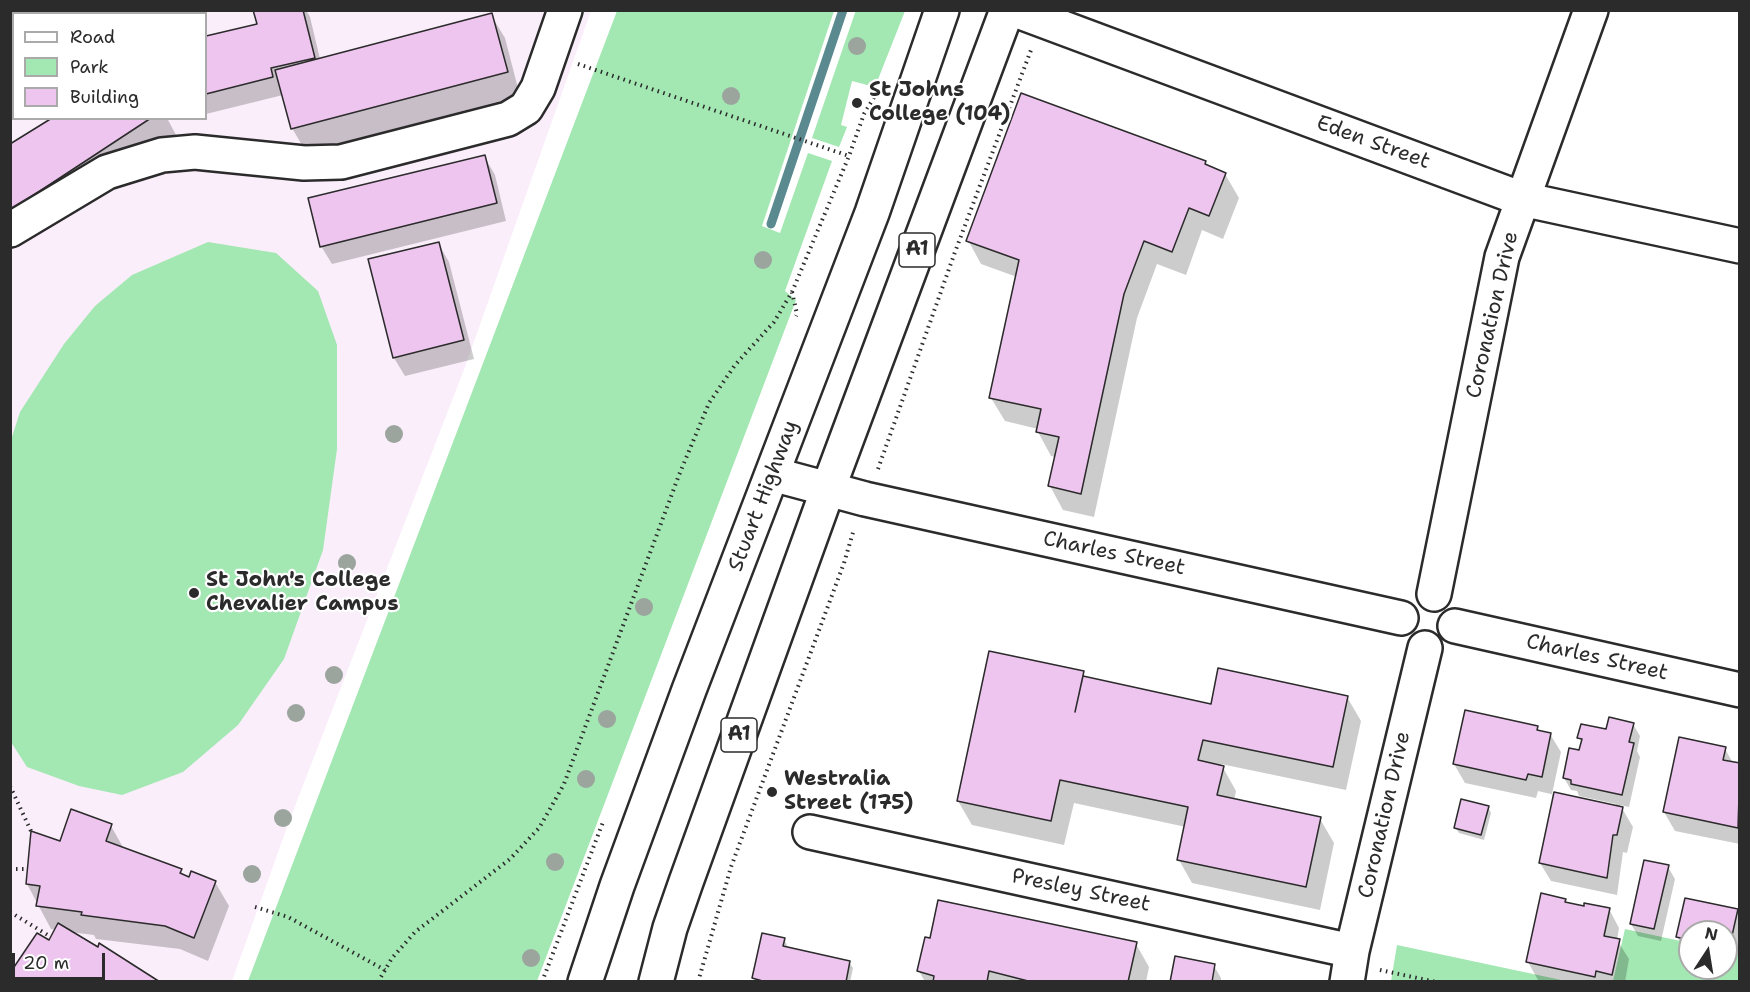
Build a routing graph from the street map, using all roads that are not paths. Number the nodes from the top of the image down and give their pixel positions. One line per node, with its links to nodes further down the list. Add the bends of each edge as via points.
1 (565, 10): 7 (main road, via 538,88 526,108 508,119 341,162 304,163 195,152 162,155 107,172)
2 (942, 10): 9 (main road, Stuart Highway, via 872,213)
3 (1007, 10): 10 (main road, A1)
4 (1015, 10): 6 (main road, Eden Street)
5 (1591, 10): 6 (main road, Coronation Drive)
6 (1522, 199): 8 (main road, Eden Street); 11 (main road, Coronation Drive, via 1502,257)
7 (10, 230)
8 (1740, 246)
9 (772, 474): 10 (main road, Charles Street); 18 (main road, Stuart Highway, via 689,690)
10 (828, 489): 12 (main road, Charles Street); 19 (main road, A1, via 686,882)
11 (1434, 594): 12 (main road, via 1412,598); 13 (main road, via 1449,602 1456,618)
12 (1401, 618): 14 (main road, via 1409,641)
13 (1455, 627): 14 (main road, via 1448,641); 15 (main road, Charles Street)
14 (1425, 648): 17 (main road, Coronation Drive)
15 (1740, 690)
16 (810, 832): 17 (main road, Presley Street)
17 (1350, 965)
18 (585, 981)
19 (656, 981)

